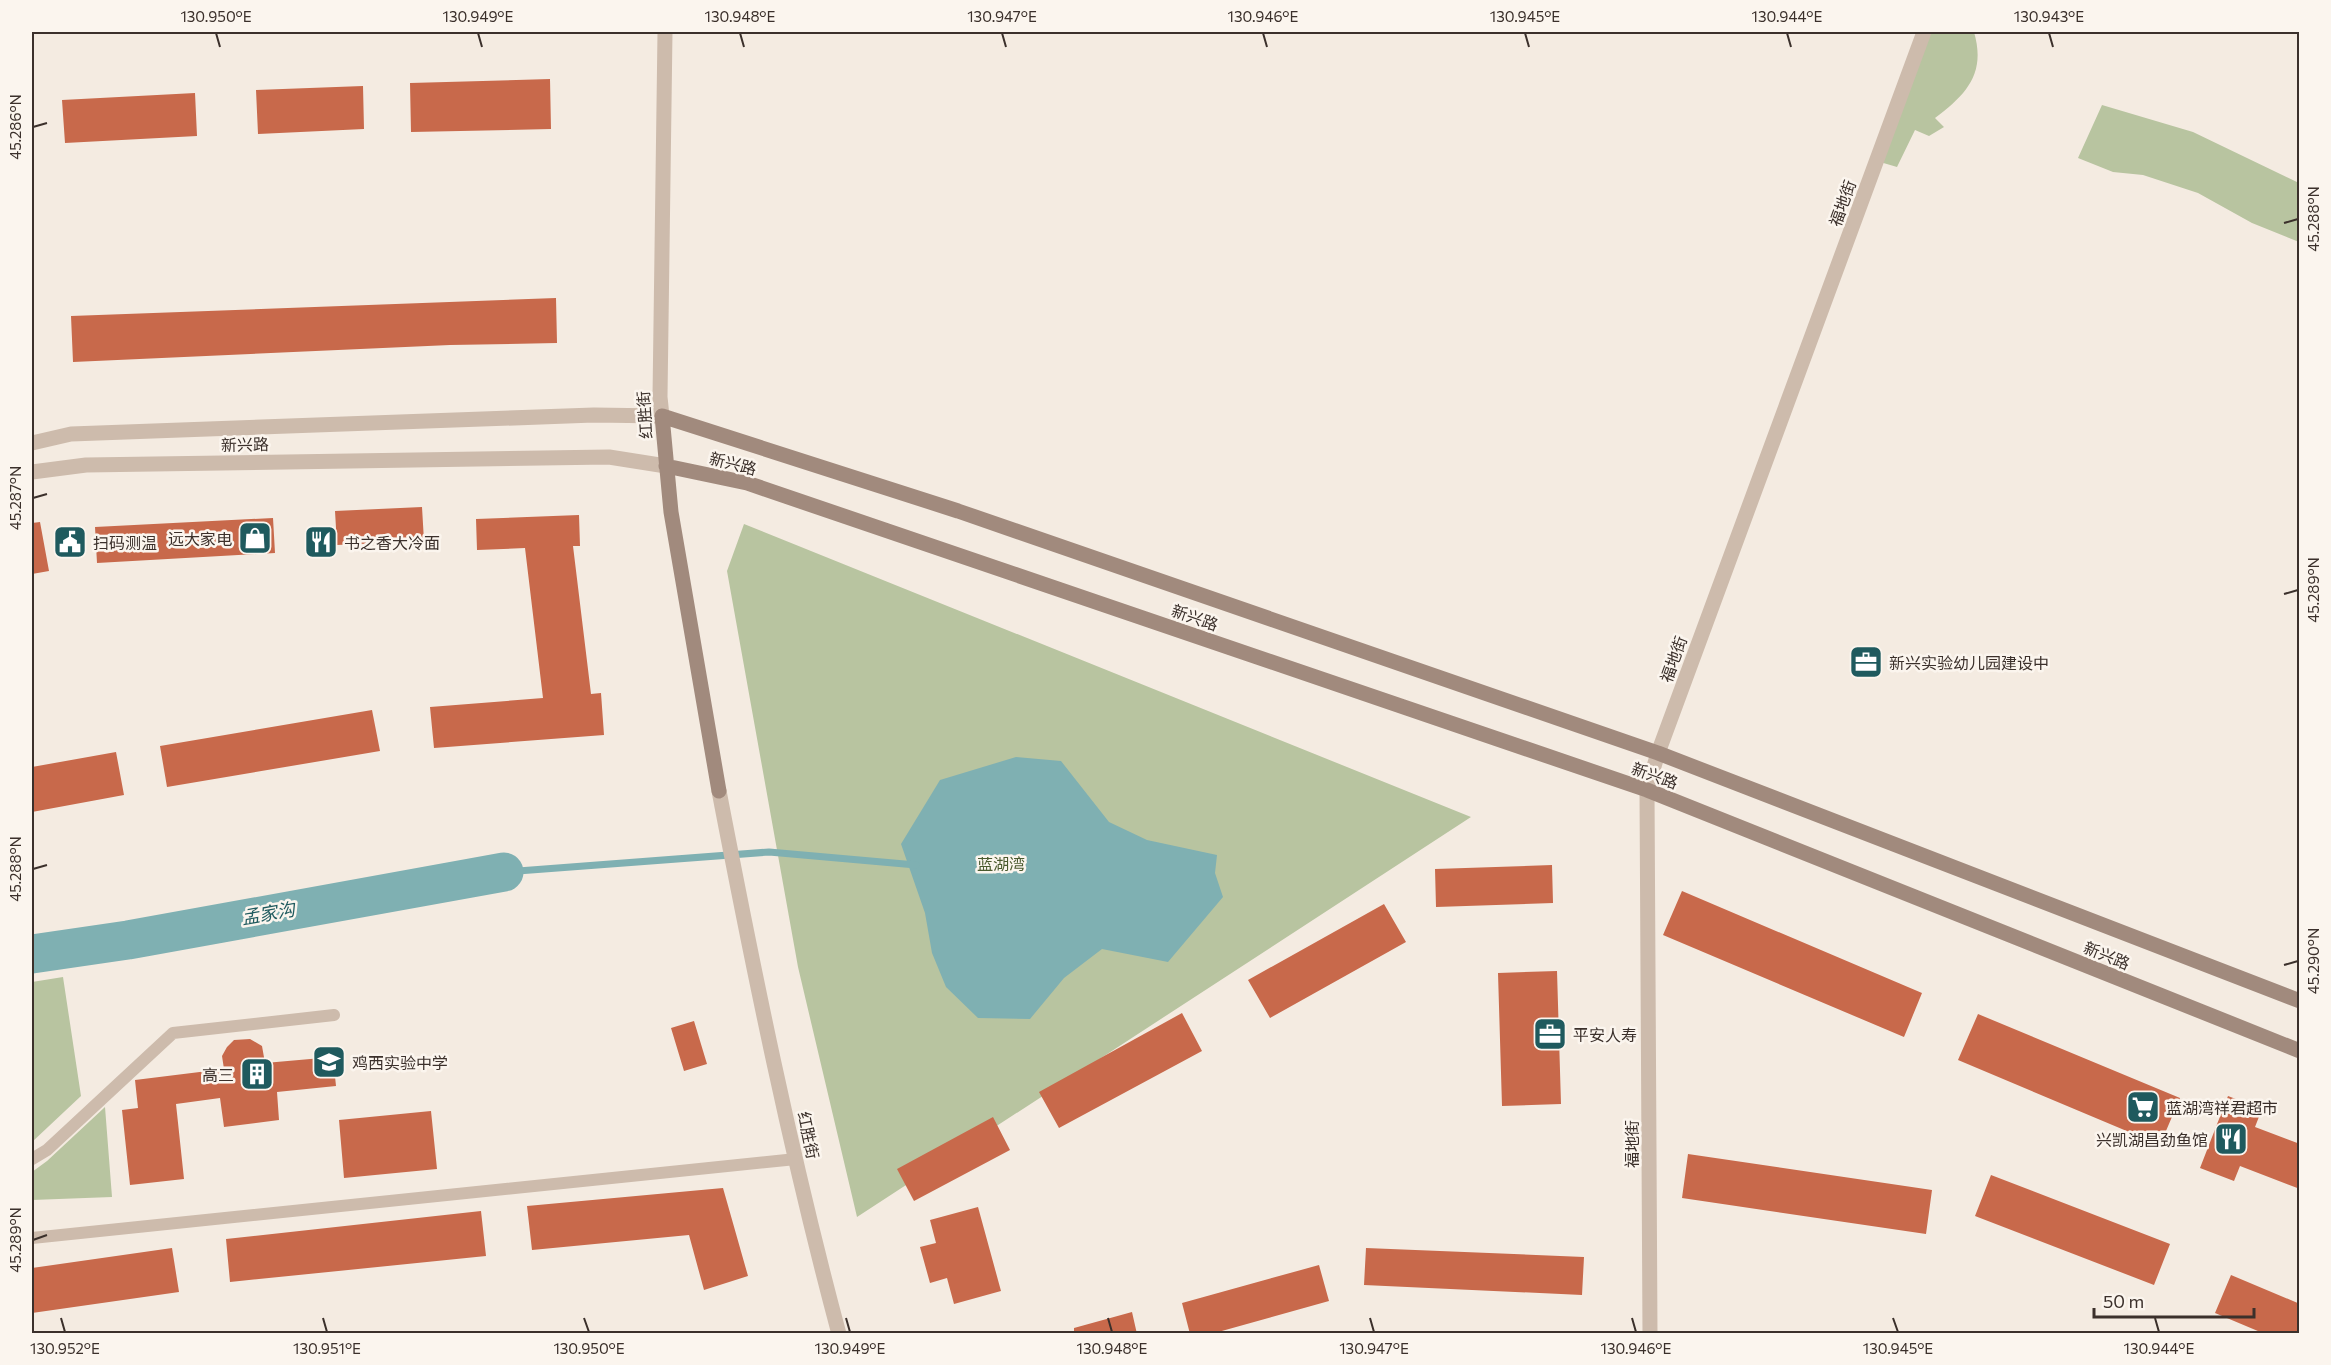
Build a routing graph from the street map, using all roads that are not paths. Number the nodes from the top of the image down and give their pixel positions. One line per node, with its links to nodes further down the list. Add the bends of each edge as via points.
1 (665, 32): 3 (street, 红胜街)
2 (1924, 32): 7 (street, 福地街)
3 (662, 416): 4 (street, 新兴路, via 594,415 71,434); 5 (main road, 红胜街); 7 (main road, 新兴路, via 958,511)
4 (32, 443)
5 (666, 466): 6 (street, 新兴路, via 609,457 86,465); 8 (main road, 新兴路, via 747,483); 9 (main road, 红胜街)
6 (32, 472)
7 (1658, 753): 8 (street, 福地街); 10 (main road, 新兴路)
8 (1647, 790): 12 (main road, 新兴路); 17 (street, 福地街)
9 (719, 791): 14 (street, 红胜街)
10 (2300, 1001)
11 (334, 1015): 13 (lane, via 173,1033 47,1150)
12 (2300, 1051)
13 (32, 1159)
14 (796, 1159): 15 (lane); 16 (street, 红胜街)
15 (32, 1238)
16 (839, 1334)
17 (1650, 1334)

